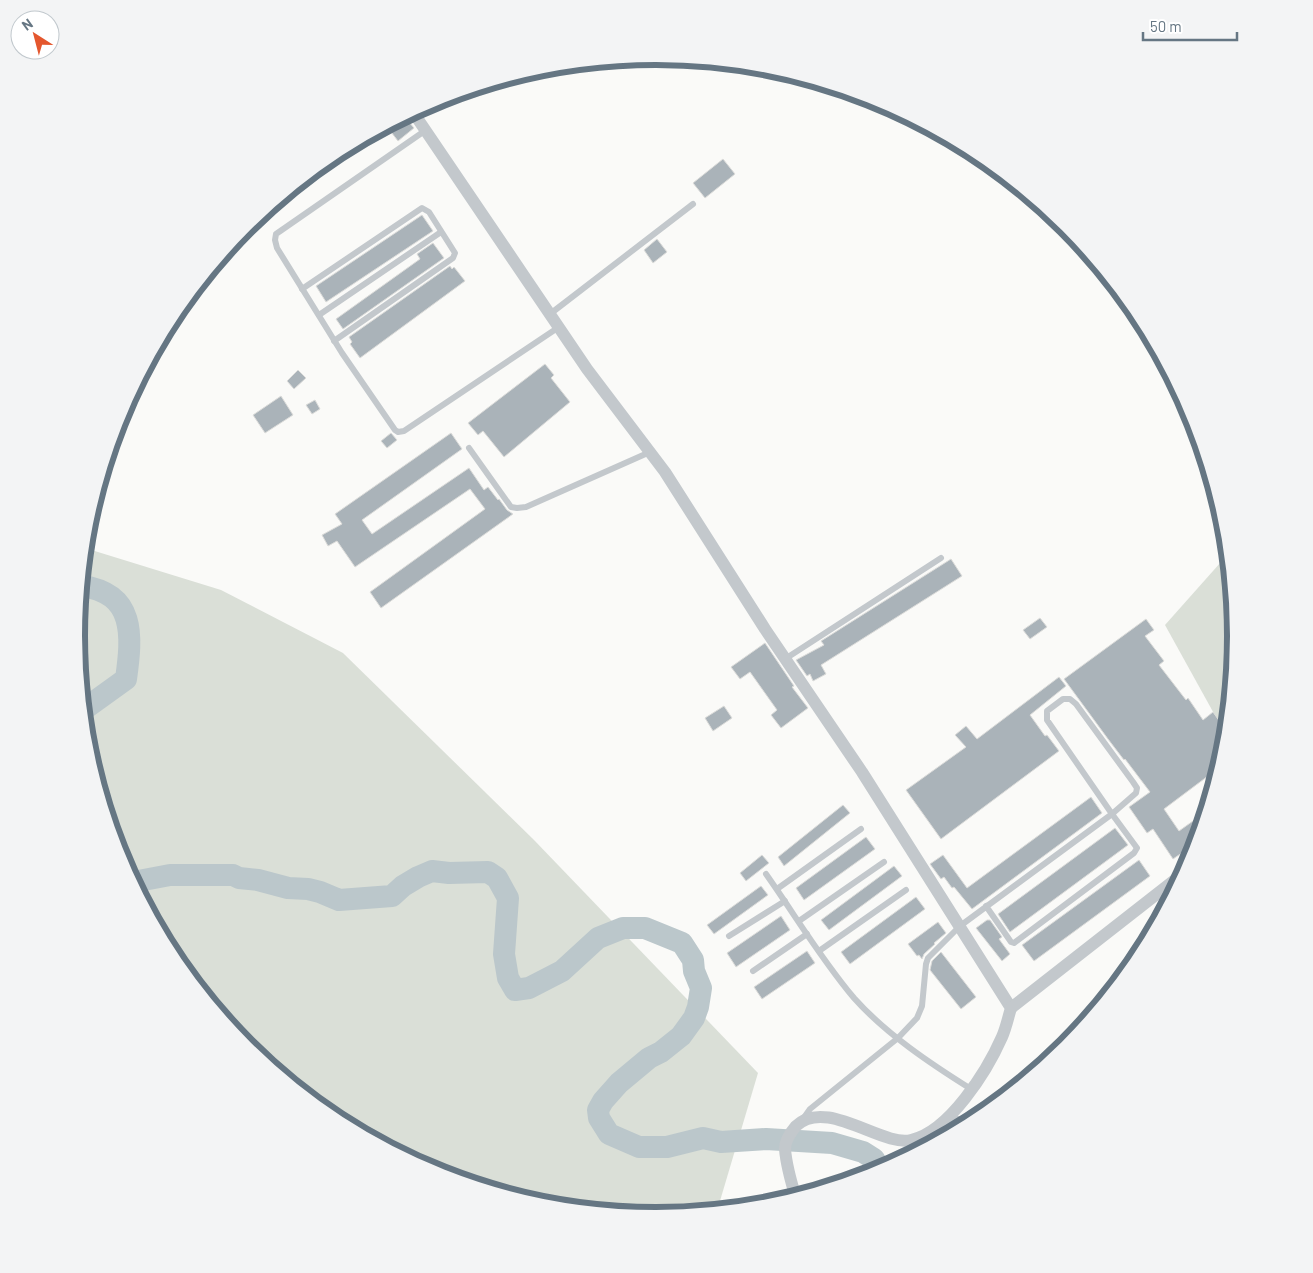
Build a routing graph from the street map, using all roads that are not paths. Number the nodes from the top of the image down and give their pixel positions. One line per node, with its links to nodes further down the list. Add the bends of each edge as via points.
1 (417, 118): 2 (street)
2 (426, 130): 5 (lane, via 276,234 277,248); 6 (street)
3 (693, 204): 6 (lane)
4 (441, 232): 5 (lane, via 422,208); 7 (lane); 9 (lane, via 455,253 453,258)
5 (302, 289): 7 (lane)
6 (550, 314): 8 (street)
7 (319, 315): 9 (lane)
8 (559, 327): 9 (lane, via 398,432); 11 (street)
9 (334, 341)
10 (469, 448): 11 (lane, via 511,506 517,508 526,507)
11 (651, 452): 13 (street)
12 (941, 558): 13 (lane)
13 (785, 659): 24 (street)
14 (1112, 814): 14 (lane, via 1136,793 1137,788 1076,704 1063,698 1046,711 1047,720); 22 (lane); 22 (lane, via 1136,845 1134,853 1020,940 1014,944 1011,942)
15 (861, 829): 19 (lane)
16 (884, 862): 23 (lane)
17 (766, 874): 19 (lane)
18 (1172, 882): 29 (street)
19 (777, 889): 21 (lane)
20 (906, 890): 27 (lane)
21 (785, 901): 23 (lane); 26 (lane)
22 (986, 906): 24 (lane)
23 (799, 921): 25 (lane)
24 (960, 926): 29 (street); 30 (lane, via 928,958 922,1006 917,1018)
25 (807, 934): 27 (lane); 28 (lane)
26 (729, 936)
27 (819, 951): 30 (lane, via 855,999)
28 (753, 971)
29 (1011, 1008): 31 (street, via 1002,1036)
30 (898, 1038): 31 (lane); 34 (lane, via 810,1109)
31 (971, 1089): 32 (street)
32 (949, 1116): 33 (lane); 34 (street, via 930,1132 899,1141 853,1123 809,1118)
33 (961, 1120)
34 (800, 1123): 35 (street, via 789,1134 785,1148)
35 (795, 1191)

